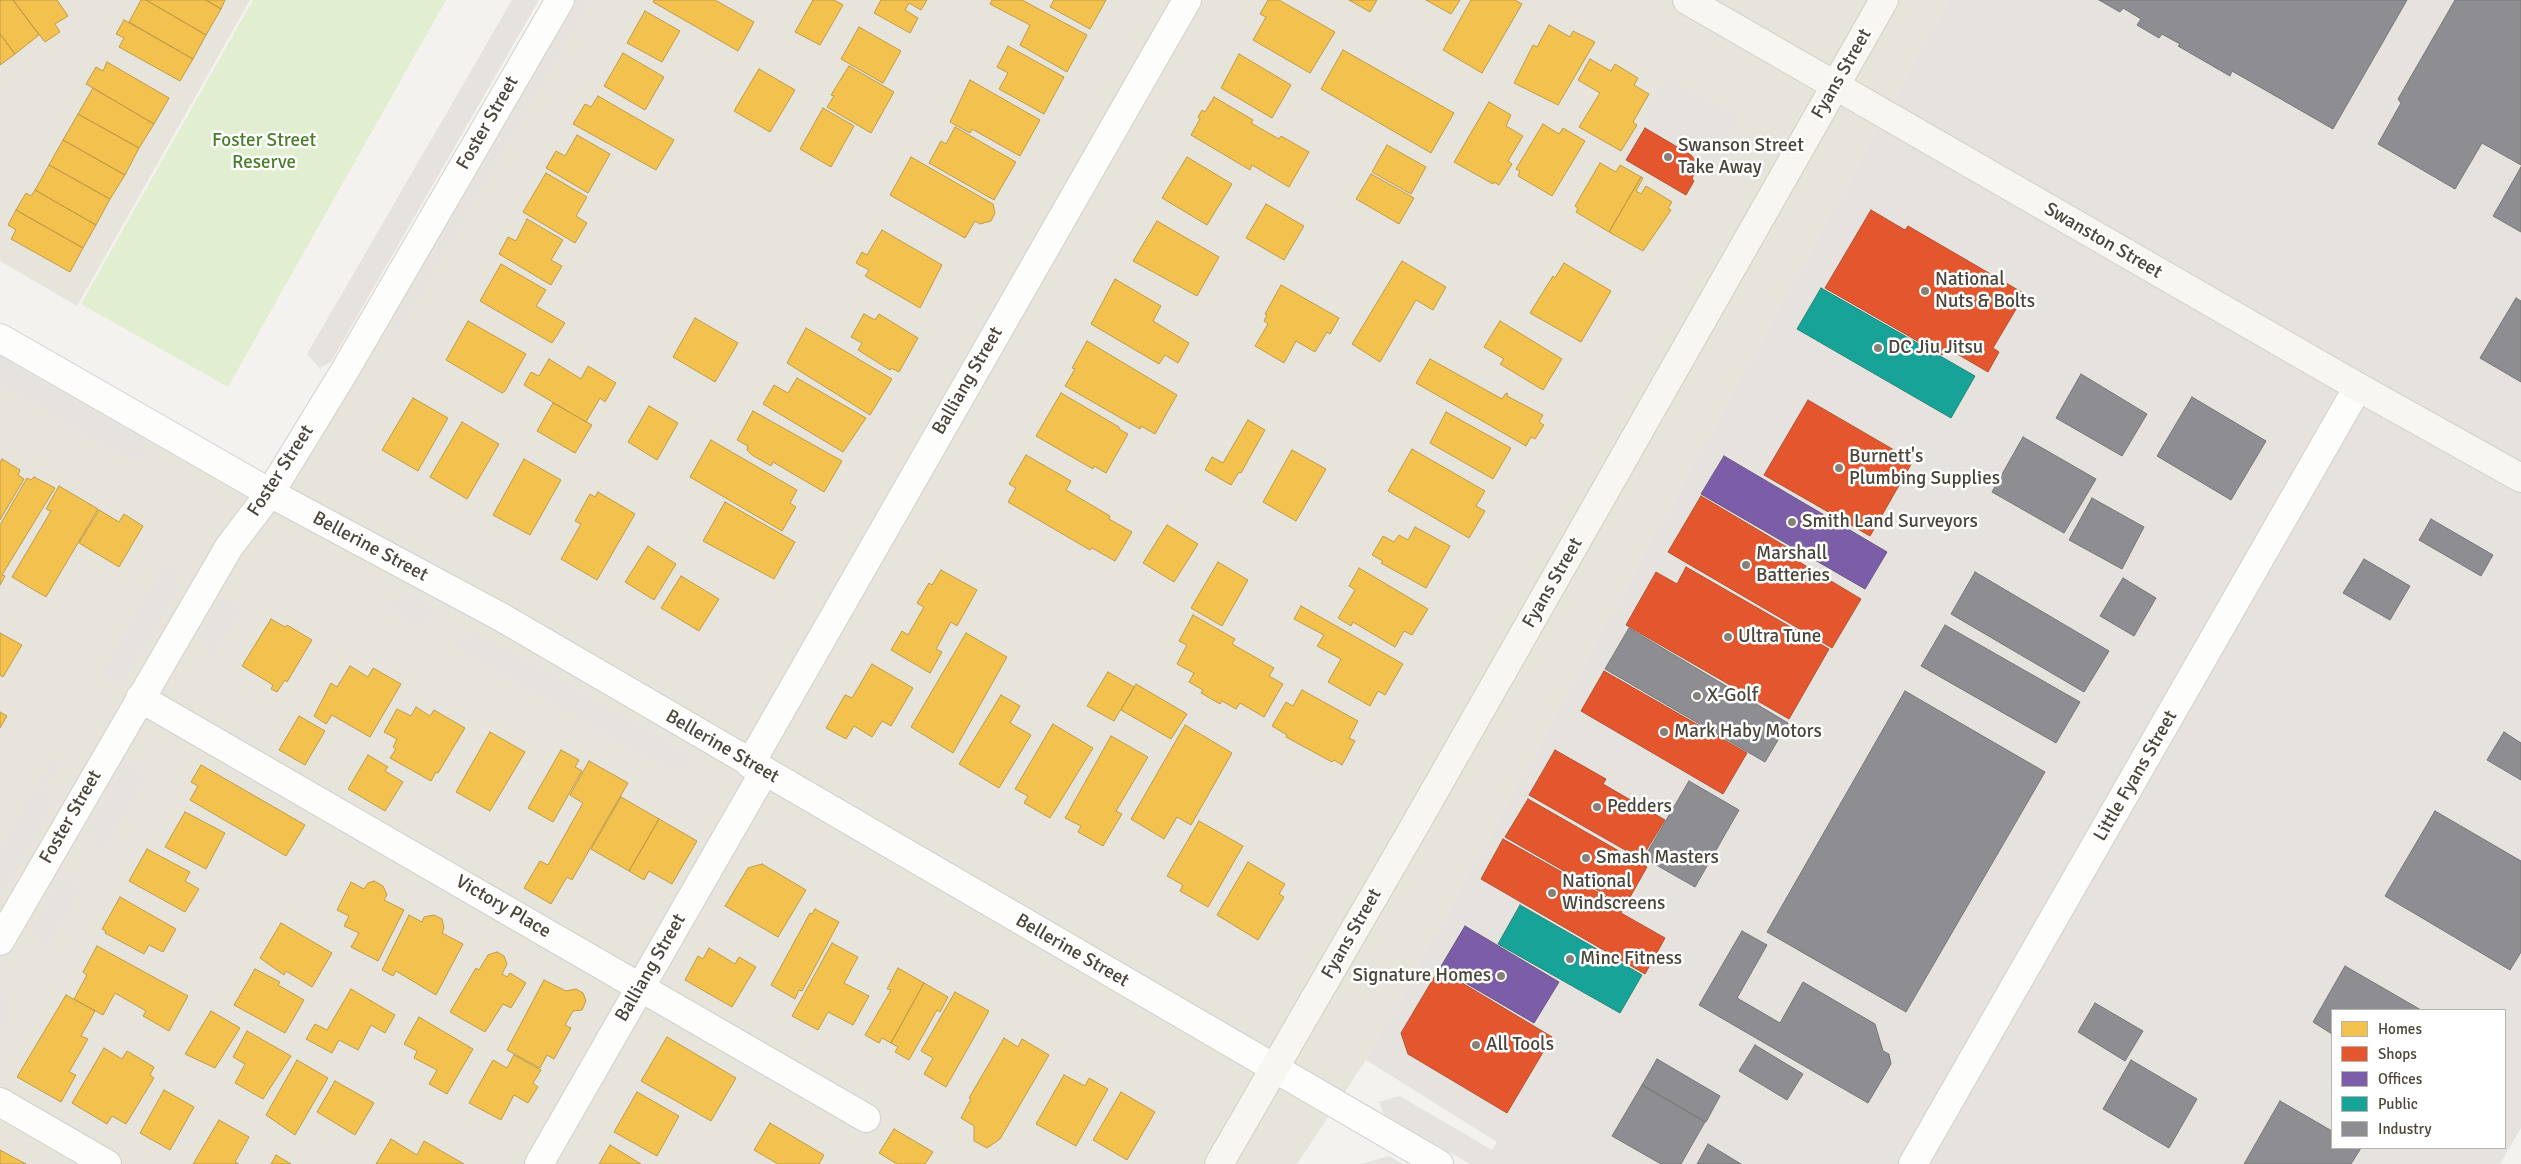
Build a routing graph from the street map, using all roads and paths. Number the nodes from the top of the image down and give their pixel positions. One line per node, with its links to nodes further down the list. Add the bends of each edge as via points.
1 (560, 0): 9 (street, Foster Street)
2 (1187, 0): 11 (street, Balliang Street)
3 (1686, 0): 5 (main road, Swanston Street)
4 (1884, 0): 5 (main road, Fyans Street)
5 (1834, 87): 7 (main road, Swanston Street); 14 (main road, Fyans Street)
6 (0, 338): 9 (street, Bellerine Street)
7 (2358, 387): 8 (main road, Swanston Street); 21 (street, Little Fyans Street)
8 (2521, 478)
9 (270, 493): 10 (street, Foster Street, via 229,547); 11 (street, Bellerine Street, via 501,617)
10 (140, 698): 12 (street, Foster Street); 13 (street, Victory Place)
11 (757, 768): 13 (street, Balliang Street); 14 (street, Bellerine Street)
12 (0, 941)
13 (641, 986): 16 (street, Victory Place); 18 (street, Balliang Street)
14 (1274, 1068): 19 (main road, Fyans Street); 20 (street, Bellerine Street)
15 (0, 1102): 17 (street)
16 (866, 1118)
17 (108, 1164)
18 (538, 1164)
19 (1219, 1164)
20 (1439, 1164)
21 (1913, 1164)

